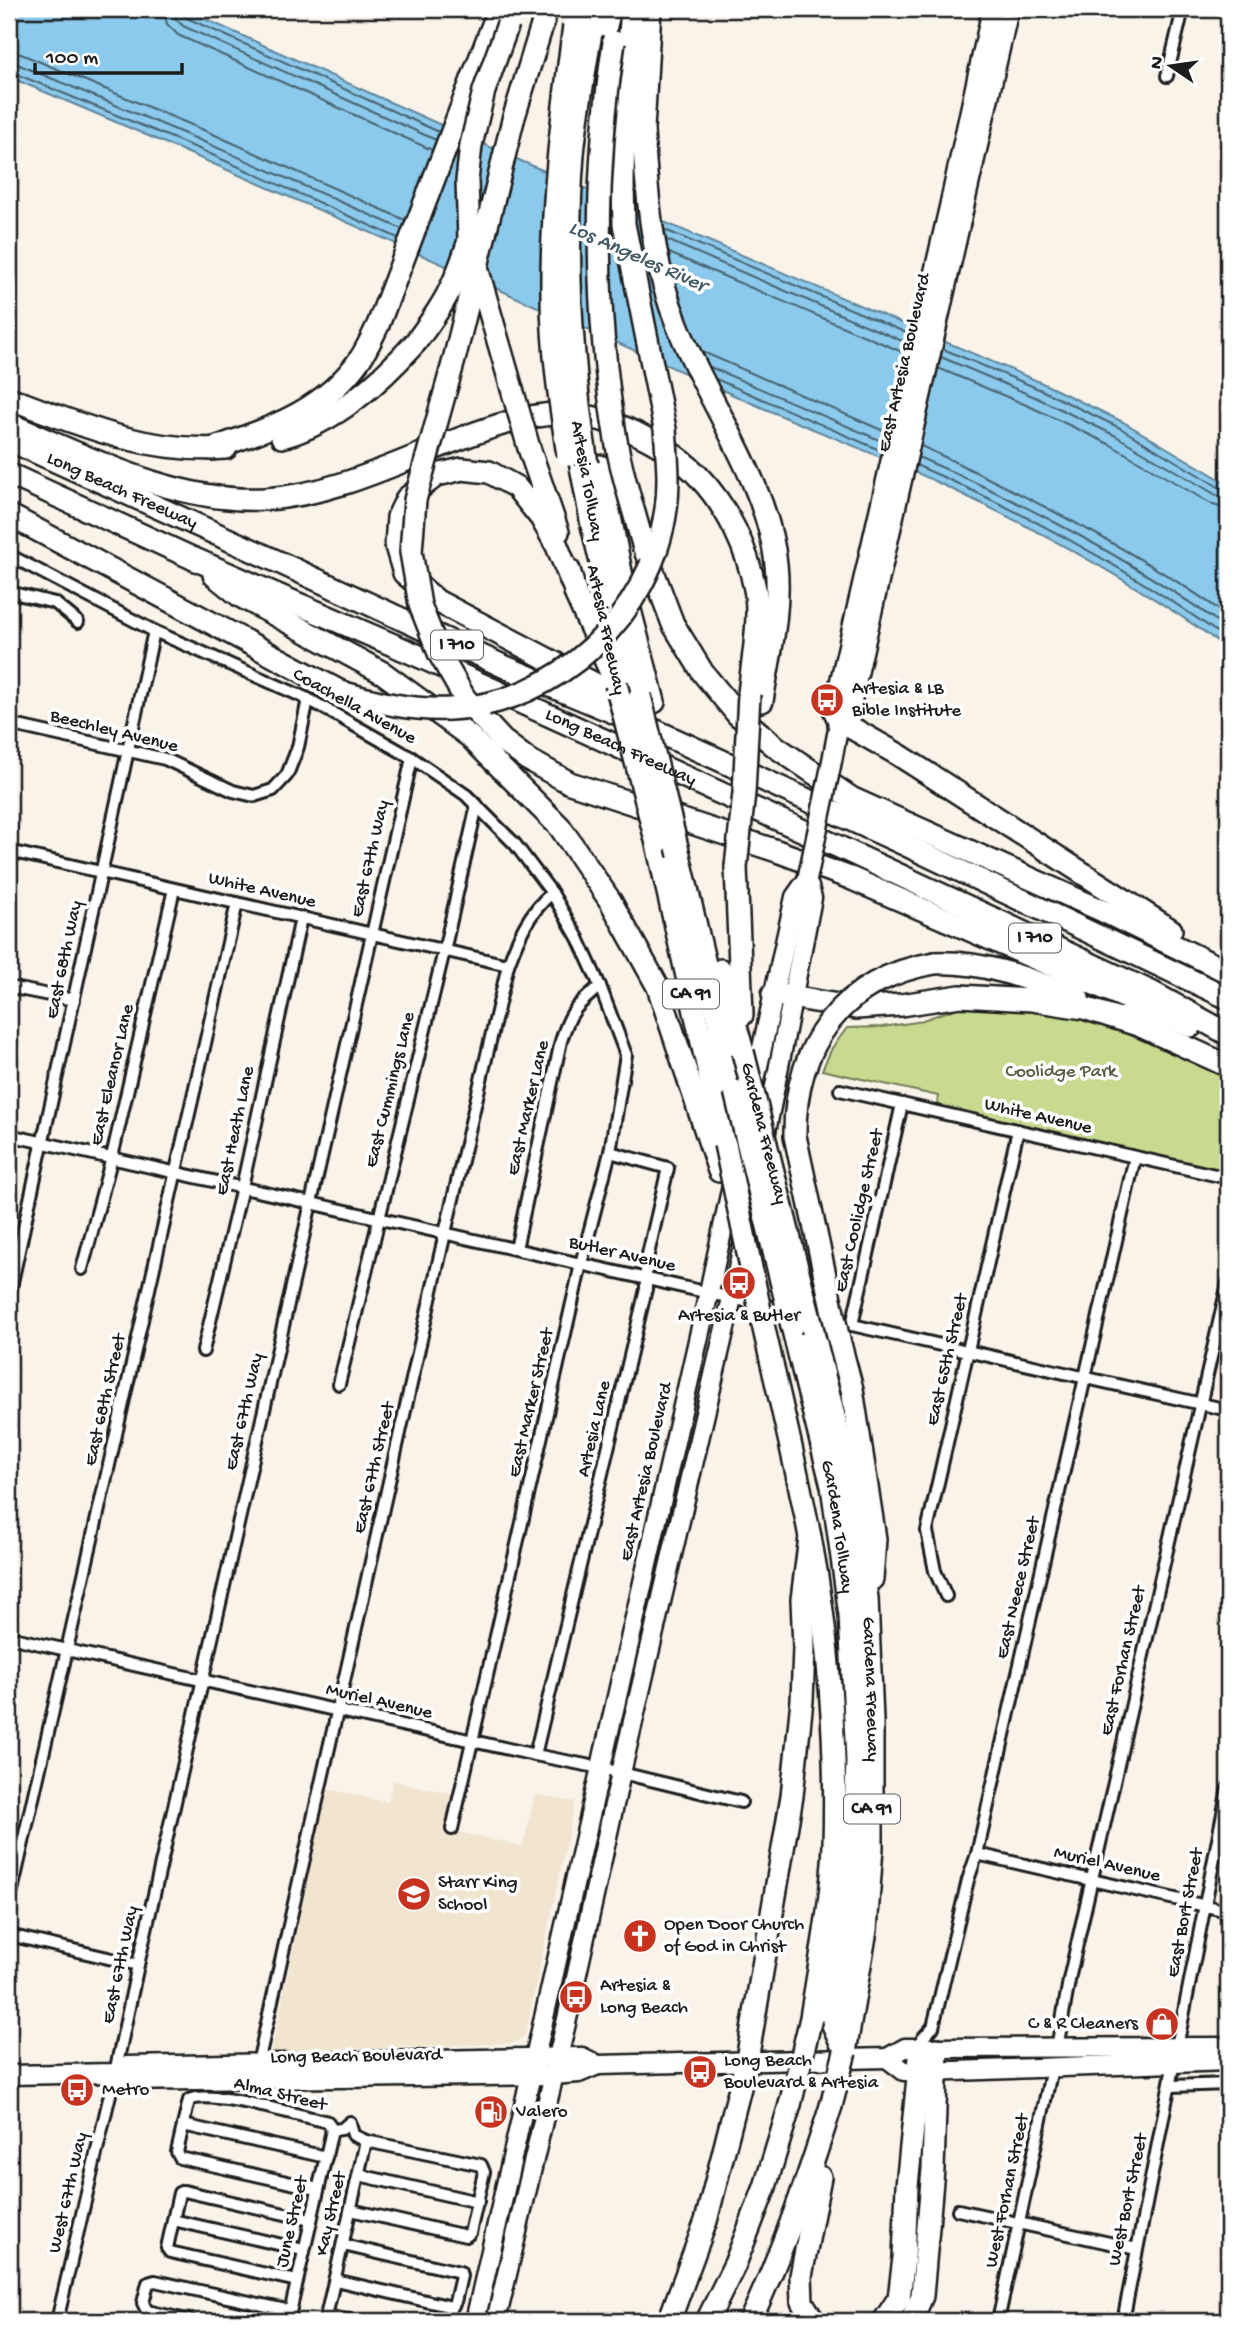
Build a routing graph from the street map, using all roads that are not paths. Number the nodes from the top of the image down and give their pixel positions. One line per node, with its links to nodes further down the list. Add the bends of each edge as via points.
1 (499, 9): 22 (highway, via 378,326 360,359 315,405)
2 (513, 9): 28 (highway, bridge, via 477,117 467,181 469,240)
3 (589, 9): 13 (highway)
4 (597, 9): 13 (highway)
5 (610, 9): 13 (highway, Artesia Freeway / CA 91)
6 (619, 9): 13 (highway)
7 (632, 9): 13 (highway)
8 (650, 9): 13 (highway)
9 (992, 9): 17 (main road, East Artesia Boulevard)
10 (1009, 9): 17 (main road, East Artesia Boulevard)
11 (1182, 9): 14 (street)
12 (546, 10): 15 (highway)
13 (602, 35): 16 (highway); 18 (highway, via 624,106 624,224); 23 (highway, Artesia Freeway / CA 91, via 583,218 589,387); 23 (highway, Artesia Freeway / CA 91, bridge, via 559,132 553,214 558,388); 51 (highway, bridge, via 608,77 600,252 603,337 617,442 645,549 673,624 703,673 737,714 776,747 851,798)
14 (1167, 76)
15 (513, 120): 22 (highway, bridge, via 457,280 440,311 384,377 361,396 287,436); 59 (highway, bridge, via 415,500 411,552 420,606 464,697 503,741 570,783 850,878)
16 (643, 131): 18 (highway, via 637,195); 33 (highway, via 663,288 771,531 776,565 775,625)
17 (956, 206): 36 (main road, East Artesia Boulevard, via 884,522 833,711)
18 (639, 305): 25 (highway, bridge, via 665,429 666,509 659,541 648,572 611,629 582,657 517,694 485,704 417,709 341,691)
19 (9, 398): 22 (highway, via 128,440)
20 (9, 424): 33 (highway, via 180,491 265,499 355,480 507,422 579,415 612,424 682,461 736,529 756,591)
21 (9, 440): 40 (highway, Long Beach Freeway / I 710)
22 (212, 449)
23 (584, 462): 32 (highway, Artesia Freeway / CA 91); 32 (highway, Artesia Freeway / CA 91, via 624,587)
24 (9, 474): 27 (highway, Long Beach Freeway / I 710)
25 (9, 515)
26 (9, 555): 31 (street, Coachella Avenue)
27 (192, 558): 58 (highway, Long Beach Freeway / I 710, via 816,836 1151,992); 76 (highway, bridge, via 240,596 404,688 469,736 560,827 611,902 658,987)
28 (572, 583): 32 (highway); 40 (highway, via 541,518 516,487 489,471 462,469 437,475 407,498 398,517 396,546 404,573 437,601 764,774 886,830)
29 (9, 592): 30 (street, via 55,603)
30 (78, 622)
31 (153, 631): 34 (street, Coachella Avenue); 37 (street, East 68th Way)
32 (636, 694): 42 (highway, Artesia Freeway / CA 91, bridge); 42 (highway, Artesia Freeway / CA 91)
33 (755, 698): 60 (highway, bridge, via 736,867)
34 (308, 699): 37 (street, Beechley Avenue, via 287,775 273,790 254,796 165,759); 38 (street, Coachella Avenue)
35 (9, 724): 37 (street, Beechley Avenue)
36 (839, 724): 51 (highway, via 899,755); 54 (main road, East Artesia Boulevard, bridge, via 807,880 795,897)
37 (127, 750): 43 (street, East 68th Way)
38 (412, 758): 39 (street, Coachella Avenue); 48 (street, East 67th Way)
39 (477, 805): 45 (street, Coachella Avenue, via 515,844); 49 (street, East Cummings Lane)
40 (906, 845): 55 (highway, Long Beach Freeway / I 710)
41 (9, 851): 43 (street, White Avenue)
42 (674, 852): 60 (highway, Artesia Freeway / CA 91); 76 (highway, Artesia Freeway / CA 91, bridge); 85 (highway, Gardena Tollway, bridge, via 734,1100)
43 (102, 872): 44 (street, White Avenue); 56 (street, East 68th Way)
44 (174, 889): 46 (street, White Avenue); 68 (street, East Eleanor Lane)
45 (552, 893): 50 (street, East 67th Street, via 521,931); 52 (street, Coachella Avenue)
46 (237, 903): 47 (street, White Avenue); 70 (street, East 68th Street)
47 (301, 918): 48 (street, White Avenue); 72 (street, East Heath Lane)
48 (372, 934): 49 (street, White Avenue); 73 (street, East 67th Way)
49 (444, 951): 50 (street, White Avenue); 74 (street, East Cummings Lane)
50 (508, 965): 75 (street, East 67th Street)
51 (1228, 970)
52 (600, 986): 67 (street, East Marker Street, via 626,1055); 77 (street, East Marker Lane, via 568,1018)
53 (9, 987): 56 (street)
54 (783, 996): 57 (highway, via 856,1008 960,996 1032,1000 1084,1008); 82 (main road, East Artesia Boulevard); 84 (main road, East Artesia Boulevard)
55 (1228, 998)
56 (74, 1000): 66 (street, East 68th Way)
57 (1135, 1024): 61 (highway); 86 (highway, bridge, via 1006,971 961,962 890,974 832,1017 798,1085 795,1136)
58 (1228, 1034)
59 (1228, 1041)
60 (743, 1052): 85 (highway, Gardena Freeway / CA 91, bridge)
61 (1228, 1066)
62 (840, 1090): 63 (street, White Avenue)
63 (902, 1104): 64 (street, White Avenue); 86 (street, East Coolidge Street)
64 (1018, 1130): 69 (street, White Avenue); 88 (street, East 65th Street)
65 (9, 1135): 66 (street, Butler Avenue)
66 (43, 1142): 68 (street, Butler Avenue); 83 (street, East 68th Way)
67 (610, 1152): 78 (street, East Marker Street); 80 (street, Artesia Lane, via 668,1168 646,1263)
68 (111, 1157): 70 (street, Butler Avenue); 79 (street, East Eleanor Lane)
69 (1136, 1157): 71 (street, White Avenue); 89 (street, East Neece Street)
70 (175, 1172): 72 (street, Butler Avenue); 97 (street, East 68th Street)
71 (1228, 1178)
72 (242, 1187): 73 (street, Butler Avenue); 87 (street, East Heath Lane)
73 (311, 1203): 74 (street, Butler Avenue); 98 (street, East 67th Way)
74 (378, 1218): 75 (street, Butler Avenue); 90 (street, East Cummings Lane)
75 (445, 1233): 77 (street, Butler Avenue); 99 (street, East 67th Street)
76 (744, 1241): 93 (highway, Gardena Freeway / CA 91, bridge)
77 (516, 1249): 78 (street, Butler Avenue)
78 (581, 1264): 80 (street, Butler Avenue); 100 (street, East Marker Street)
79 (82, 1269)
80 (647, 1279): 82 (street, Butler Avenue); 101 (street, Artesia Lane)
81 (1228, 1283): 91 (street, East Forhan Street)
82 (709, 1292): 84 (street, Butler Avenue); 102 (main road, East Artesia Boulevard)
83 (9, 1296)
84 (732, 1298): 86 (street, Butler Avenue); 103 (main road, East Artesia Boulevard)
85 (796, 1327): 95 (highway, Gardena Freeway / CA 91, via 846,1465); 105 (highway, Gardena Tollway, via 847,1648 850,1772); 115 (highway, Gardena Tollway, via 832,1486 855,1681 854,1846)
86 (845, 1330): 88 (street, Butler Avenue); 95 (highway, via 875,1539)
87 (203, 1351)
88 (968, 1351): 89 (street, Butler Avenue); 94 (street, East 65th Street, via 927,1531 932,1562)
89 (1084, 1377): 91 (street, Butler Avenue); 108 (street, East Neece Street)
90 (339, 1384)
91 (1200, 1404): 92 (street, Butler Avenue); 109 (street, East Forhan Street)
92 (1228, 1410)
93 (810, 1537): 105 (highway, Gardena Freeway / CA 91, via 831,1705); 121 (highway, via 802,1599 802,1700 792,1796)
94 (946, 1596)
95 (867, 1598): 115 (highway, Gardena Freeway / CA 91, via 873,1847 866,1930)
96 (9, 1637): 97 (street, Muriel Avenue)
97 (66, 1650): 98 (street, Muriel Avenue); 110 (street, East 68th Street)
98 (202, 1680): 99 (street, Muriel Avenue); 114 (street, East 67th Way)
99 (338, 1711): 100 (street, Muriel Avenue); 123 (street, East 67th Street)
100 (473, 1741): 101 (street, Muriel Avenue); 107 (street, East Marker Street)
101 (535, 1755): 102 (street, Muriel Avenue)
102 (601, 1768): 103 (street, Muriel Avenue); 124 (main road, East Artesia Boulevard)
103 (621, 1773): 106 (street, Muriel Avenue); 125 (main road, East Artesia Boulevard)
104 (1228, 1788): 111 (street, East Bort Street)
105 (833, 1800): 115 (highway, Gardena Freeway / CA 91, via 833,1859 825,1928)
106 (741, 1802)
107 (452, 1829)
108 (977, 1854): 109 (street, Muriel Avenue); 117 (street, East Neece Street, via 933,2026 923,2038)
109 (1092, 1880): 111 (street, Muriel Avenue); 118 (street, East Forhan Street)
110 (9, 1904)
111 (1205, 1906): 112 (street, Muriel Avenue); 119 (street, East Bort Street)
112 (1228, 1911)
113 (9, 1936): 114 (street)
114 (138, 1965): 128 (street, East 67th Way)
115 (831, 2019): 132 (highway, bridge, via 845,2052); 158 (highway, Gardena Freeway / CA 91, bridge, via 790,2105 765,2187)
116 (1228, 2047): 119 (main road, Long Beach Boulevard)
117 (929, 2048): 118 (main road, Long Beach Boulevard); 120 (main road, Long Beach Boulevard, via 905,2048); 127 (highway)
118 (1056, 2048): 119 (main road, Long Beach Boulevard)
119 (1176, 2055): 122 (main road, Long Beach Boulevard); 126 (main road, Long Beach Boulevard); 131 (street, East Bort Street)
120 (887, 2058): 121 (main road, Long Beach Boulevard); 127 (main road, Long Beach Boulevard, via 904,2071)
121 (747, 2060): 125 (main road, Long Beach Boulevard, via 598,2065 582,2057); 157 (highway, via 706,2221)
122 (1228, 2061)
123 (258, 2063): 124 (main road, Long Beach Boulevard); 128 (main road, Long Beach Boulevard, via 127,2066)
124 (532, 2066): 125 (main road, Long Beach Boulevard); 128 (main road, Long Beach Boulevard, via 125,2081); 155 (main road, East Artesia Boulevard)
125 (555, 2066): 156 (main road, East Artesia Boulevard)
126 (1052, 2068): 127 (main road, Long Beach Boulevard); 144 (street, West Forhan Street)
127 (927, 2072): 161 (highway, via 907,2186 900,2298); 162 (highway, via 933,2169 922,2296)
128 (115, 2073): 129 (main road, Long Beach Boulevard); 152 (street, West 67th Way)
129 (9, 2075)
130 (1228, 2084): 131 (street)
131 (1171, 2086): 146 (street, West Bort Street)
132 (831, 2106): 159 (highway, via 771,2278); 160 (highway, via 801,2276 802,2302)
133 (183, 2126): 134 (street, Alma Street, via 189,2100 197,2096 328,2122); 136 (street); 138 (street, via 180,2158)
134 (332, 2130): 135 (street, Alma Street, via 350,2122 353,2134); 136 (street, June Street)
135 (366, 2141): 137 (street, Kay Street); 139 (street, via 481,2165 484,2172)
136 (326, 2158): 138 (street, June Street)
137 (359, 2175): 139 (street); 140 (street, Kay Street)
138 (318, 2189): 143 (street, June Street)
139 (478, 2202): 140 (street, via 466,2236)
140 (351, 2210): 145 (street, Kay Street)
141 (958, 2210): 144 (street)
142 (173, 2220): 143 (street, via 179,2193 184,2191); 147 (street); 149 (street, via 170,2252)
143 (311, 2220): 147 (street, June Street)
144 (1018, 2224): 146 (street); 163 (street, West Forhan Street)
145 (343, 2245): 148 (street, Kay Street); 148 (street, via 460,2272 461,2276 452,2306)
146 (1137, 2249): 164 (street, West Bort Street)
147 (304, 2250): 149 (street, June Street)
148 (335, 2280): 151 (street, Kay Street)
149 (298, 2281): 150 (street, June Street)
150 (289, 2316): 153 (street, via 155,2281 148,2283 147,2311)
151 (326, 2318): 154 (street)
152 (57, 2321)
153 (191, 2321)
154 (352, 2321)
155 (475, 2321)
156 (496, 2321)
157 (669, 2321)
158 (707, 2321)
159 (750, 2321)
160 (814, 2321)
161 (884, 2321)
162 (911, 2321)
163 (998, 2321)
164 (1123, 2321)

